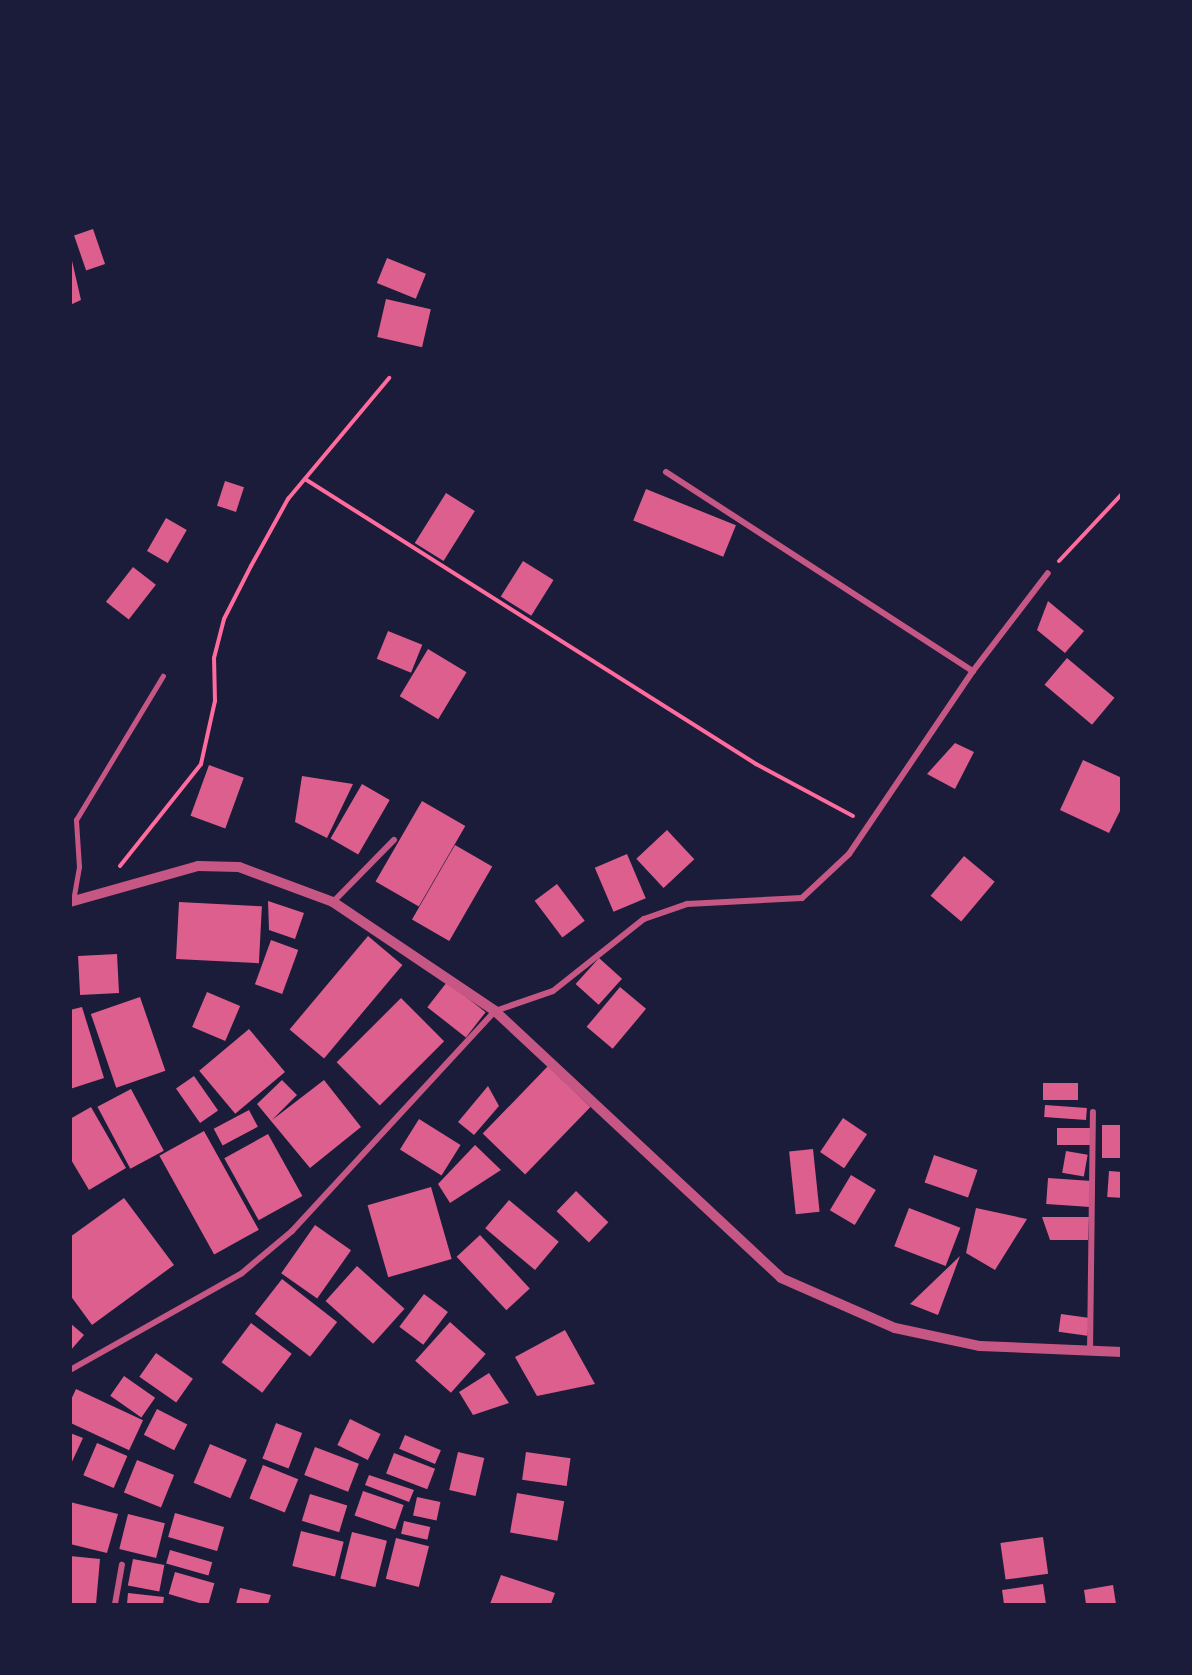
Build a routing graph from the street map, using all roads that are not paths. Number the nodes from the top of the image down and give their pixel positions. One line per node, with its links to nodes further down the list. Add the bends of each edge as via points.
1 (666, 472): 3 (street)
2 (1048, 573): 3 (street)
3 (973, 671): 8 (street, via 849,854 802,898 687,904 644,919 554,991)
4 (163, 676): 6 (lane, via 76,820 79,867)
5 (394, 840): 7 (street)
6 (72, 901): 7 (street, via 198,866 239,867)
7 (333, 902): 8 (street)
8 (495, 1011): 11 (street, via 782,1278 895,1328 980,1346); 12 (street, via 292,1231 242,1273)
9 (1094, 1112): 11 (street)
10 (1122, 1352): 11 (street)
11 (1090, 1353)
12 (70, 1370)
13 (122, 1565): 14 (street)
14 (115, 1605)

